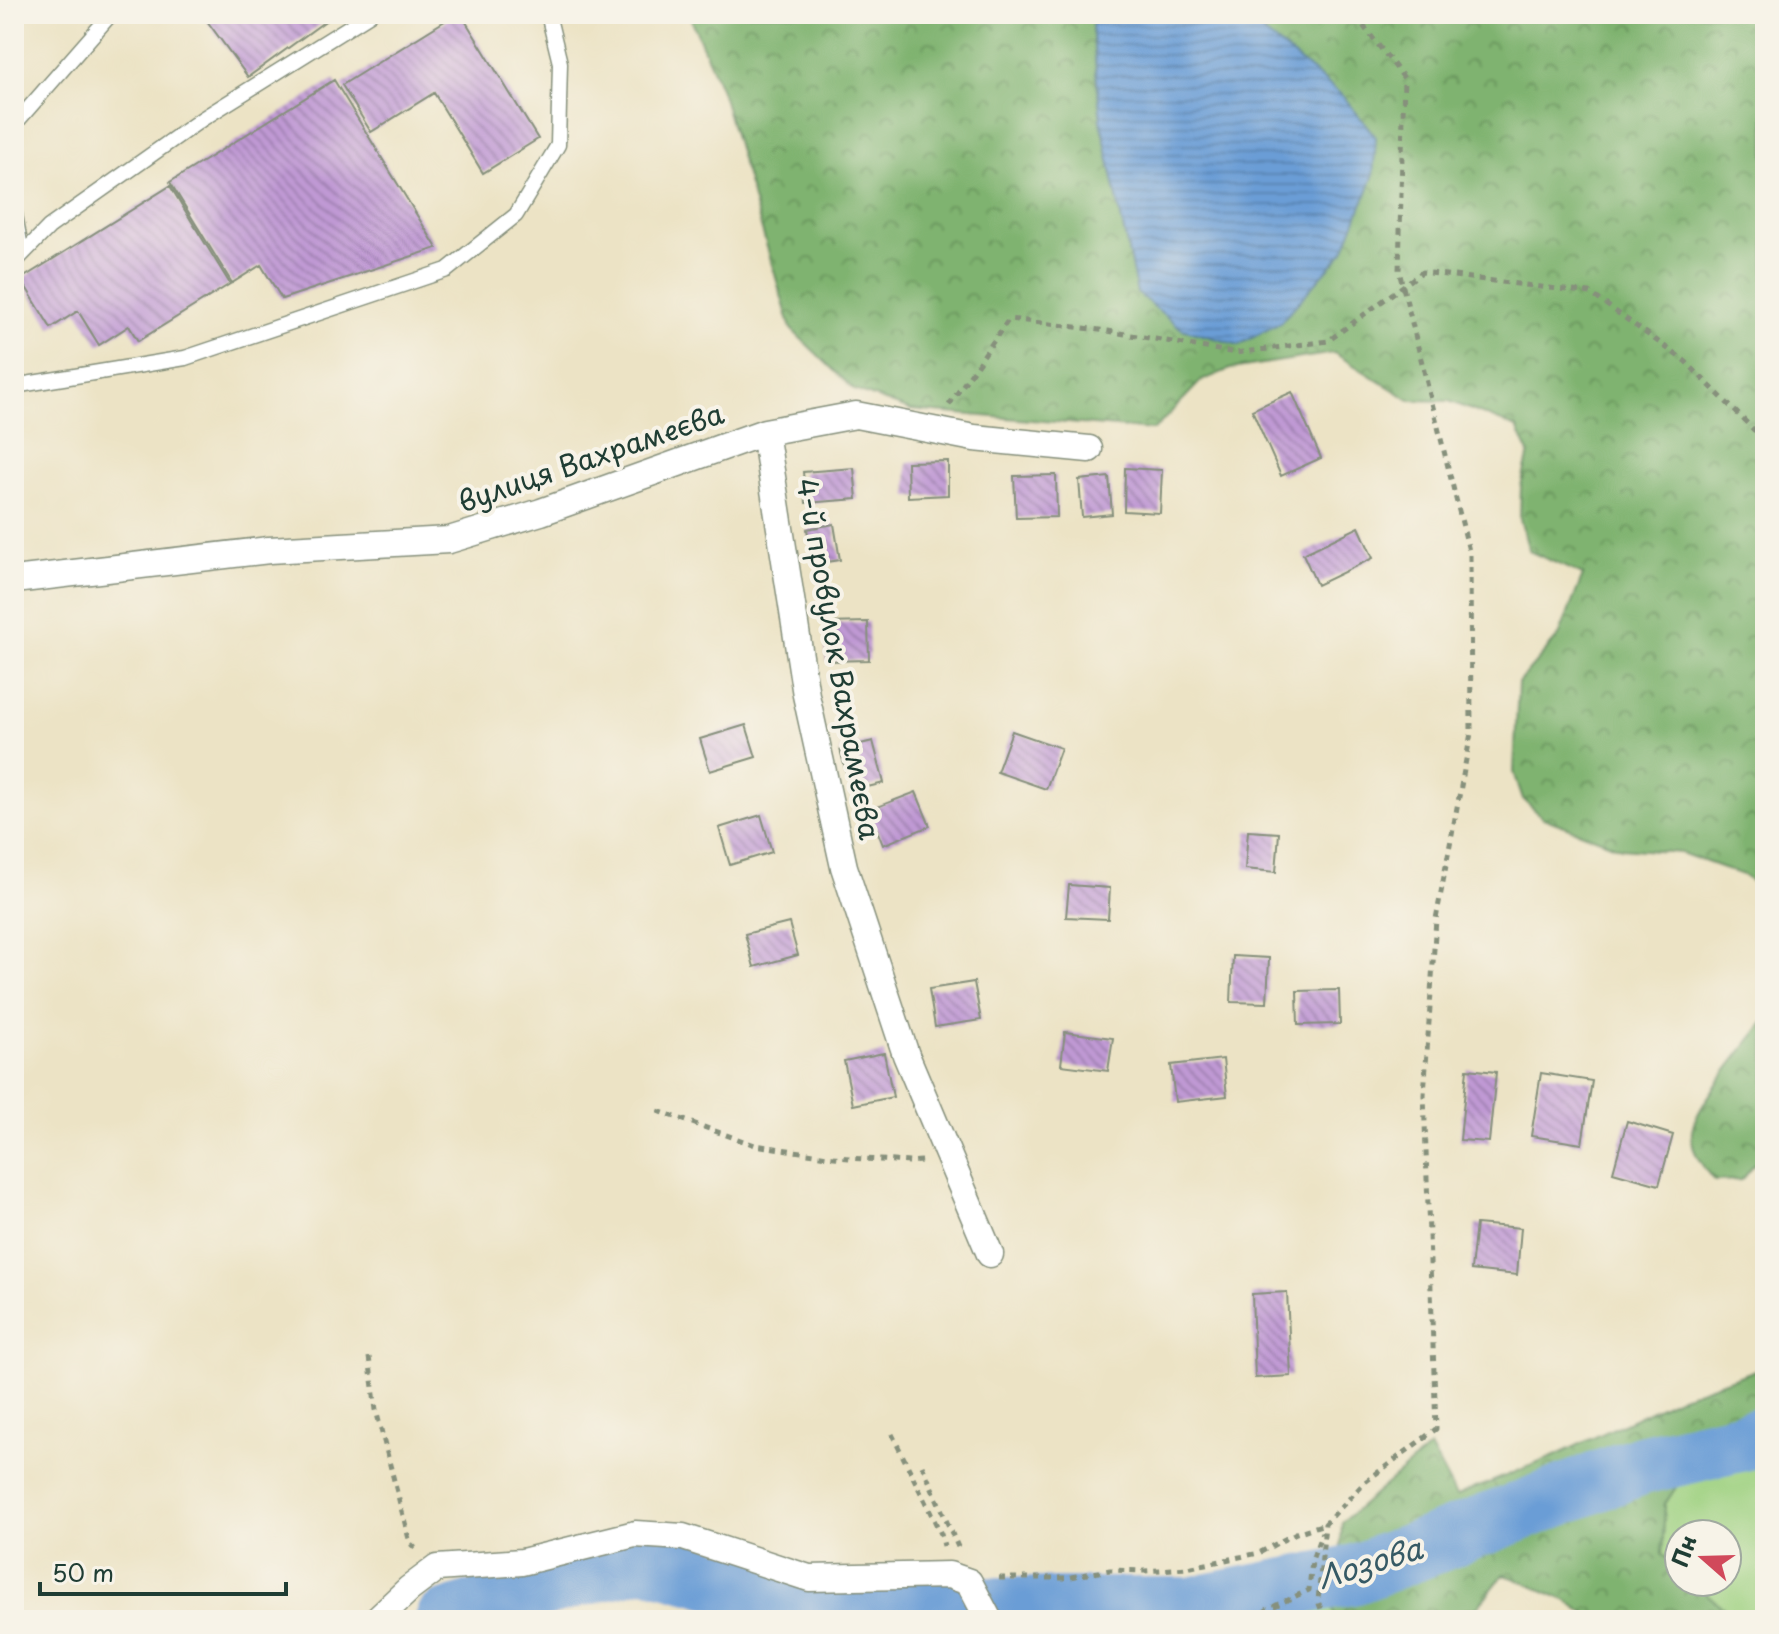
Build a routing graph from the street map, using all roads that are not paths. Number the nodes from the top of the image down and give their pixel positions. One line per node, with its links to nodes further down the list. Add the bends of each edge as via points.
1 (111, 14): 4 (lane)
2 (370, 14): 6 (lane, via 202,119 49,227)
3 (548, 14): 7 (lane, via 560,63 558,145 516,215 447,270 185,358)
4 (14, 125)
5 (14, 209): 6 (lane)
6 (18, 259)
7 (14, 386)
8 (765, 432): 9 (street, вулиця Вахрамеєва, via 856,415 974,438); 10 (street, вулиця Вахрамеєва, via 449,540 269,550); 11 (street, 4-й провулок Вахрамеєва, via 806,695 844,867 906,1055)
9 (1089, 449)
10 (14, 580)
11 (990, 1254)
12 (974, 1598): 13 (street, via 809,1578 683,1537 635,1534 522,1562 437,1568)
13 (376, 1620)

